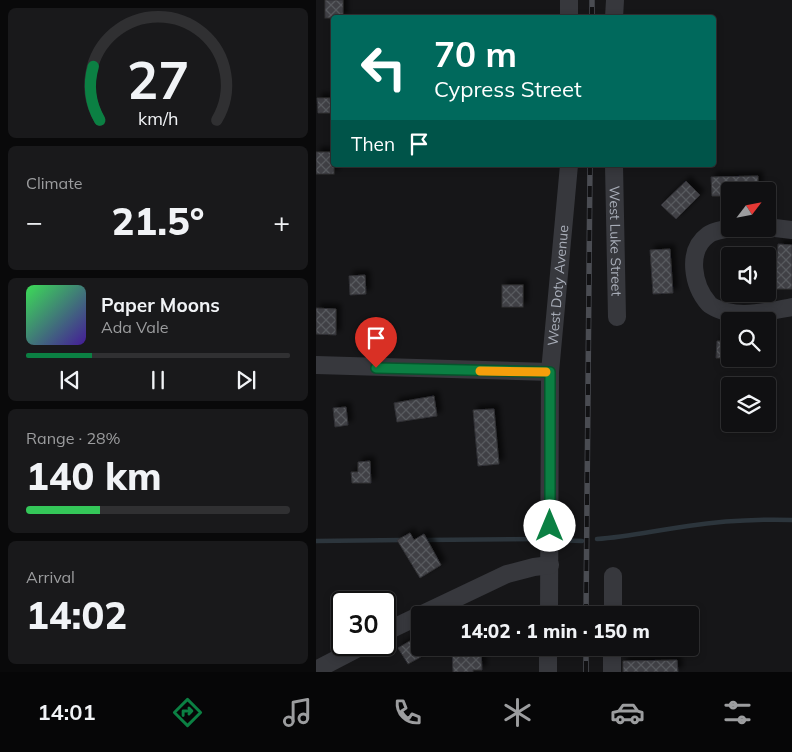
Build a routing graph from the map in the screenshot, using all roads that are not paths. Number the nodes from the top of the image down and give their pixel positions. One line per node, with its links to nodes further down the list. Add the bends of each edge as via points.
1 (569, 0): 3 (street)
2 (615, 0): 4 (street)
3 (569, 15)
4 (614, 15)
5 (569, 167): 13 (street, West Doty Avenue)
6 (614, 167): 11 (street, West Luke Street)
7 (776, 228): 9 (street)
8 (721, 230): 10 (street, via 708,234 696,249 693,267 699,288 710,305 727,312 754,313)
9 (792, 230)
10 (792, 307)
11 (617, 317)
12 (316, 365): 13 (street)
13 (550, 372): 14 (street, West Doty Avenue)
14 (550, 565): 16 (street, West Doty Avenue); 18 (street, via 507,574)
15 (613, 576): 17 (street)
16 (549, 606)
17 (613, 606)
18 (396, 627)
19 (343, 656): 22 (street)
20 (548, 656): 23 (street)
21 (612, 656): 24 (street)
22 (316, 670)
23 (548, 672)
24 (612, 672)

